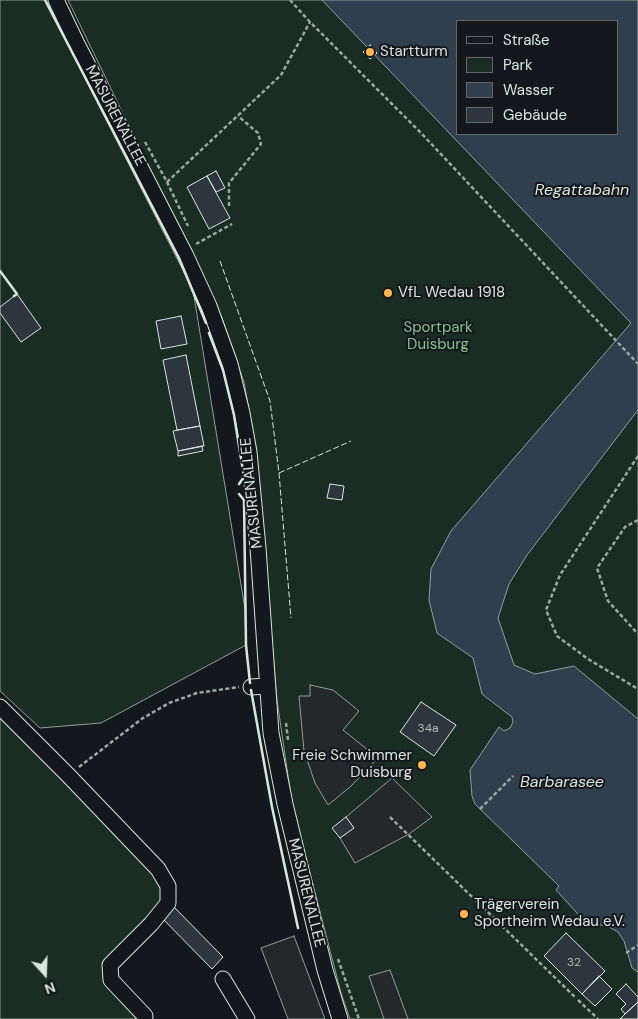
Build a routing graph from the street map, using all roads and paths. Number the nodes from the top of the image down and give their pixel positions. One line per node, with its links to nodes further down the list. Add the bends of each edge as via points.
1 (56, 0): 5 (street, MASURENALLEE)
2 (290, 0): 3 (path)
3 (310, 22): 4 (path, via 281,75); 9 (path, via 428,141)
4 (238, 116): 5 (path); 6 (path, via 258,133 261,144 229,183)
5 (156, 194): 13 (street, MASURENALLEE, via 210,306 230,364 242,413 253,489)
6 (229, 206)
7 (232, 224): 8 (path)
8 (196, 244)
9 (638, 364)
10 (638, 456): 15 (path, via 560,575 546,610 557,636)
11 (638, 520): 12 (path, via 625,527 597,568 608,601)
12 (638, 634)
13 (267, 686): 14 (street); 26 (street, MASURENALLEE, via 271,733 285,804)
14 (251, 687): 17 (path, via 197,693 169,703 143,718)
15 (638, 689)
16 (0, 707): 17 (street)
17 (68, 775): 24 (street, via 158,869 168,886 168,903 110,965 111,980)
18 (513, 776): 19 (path)
19 (480, 809)
20 (390, 817): 27 (path)
21 (638, 945): 22 (path)
22 (626, 953)
23 (223, 979): 25 (street)
24 (145, 1016)
25 (247, 1019)
26 (340, 1019)
27 (598, 1019)

